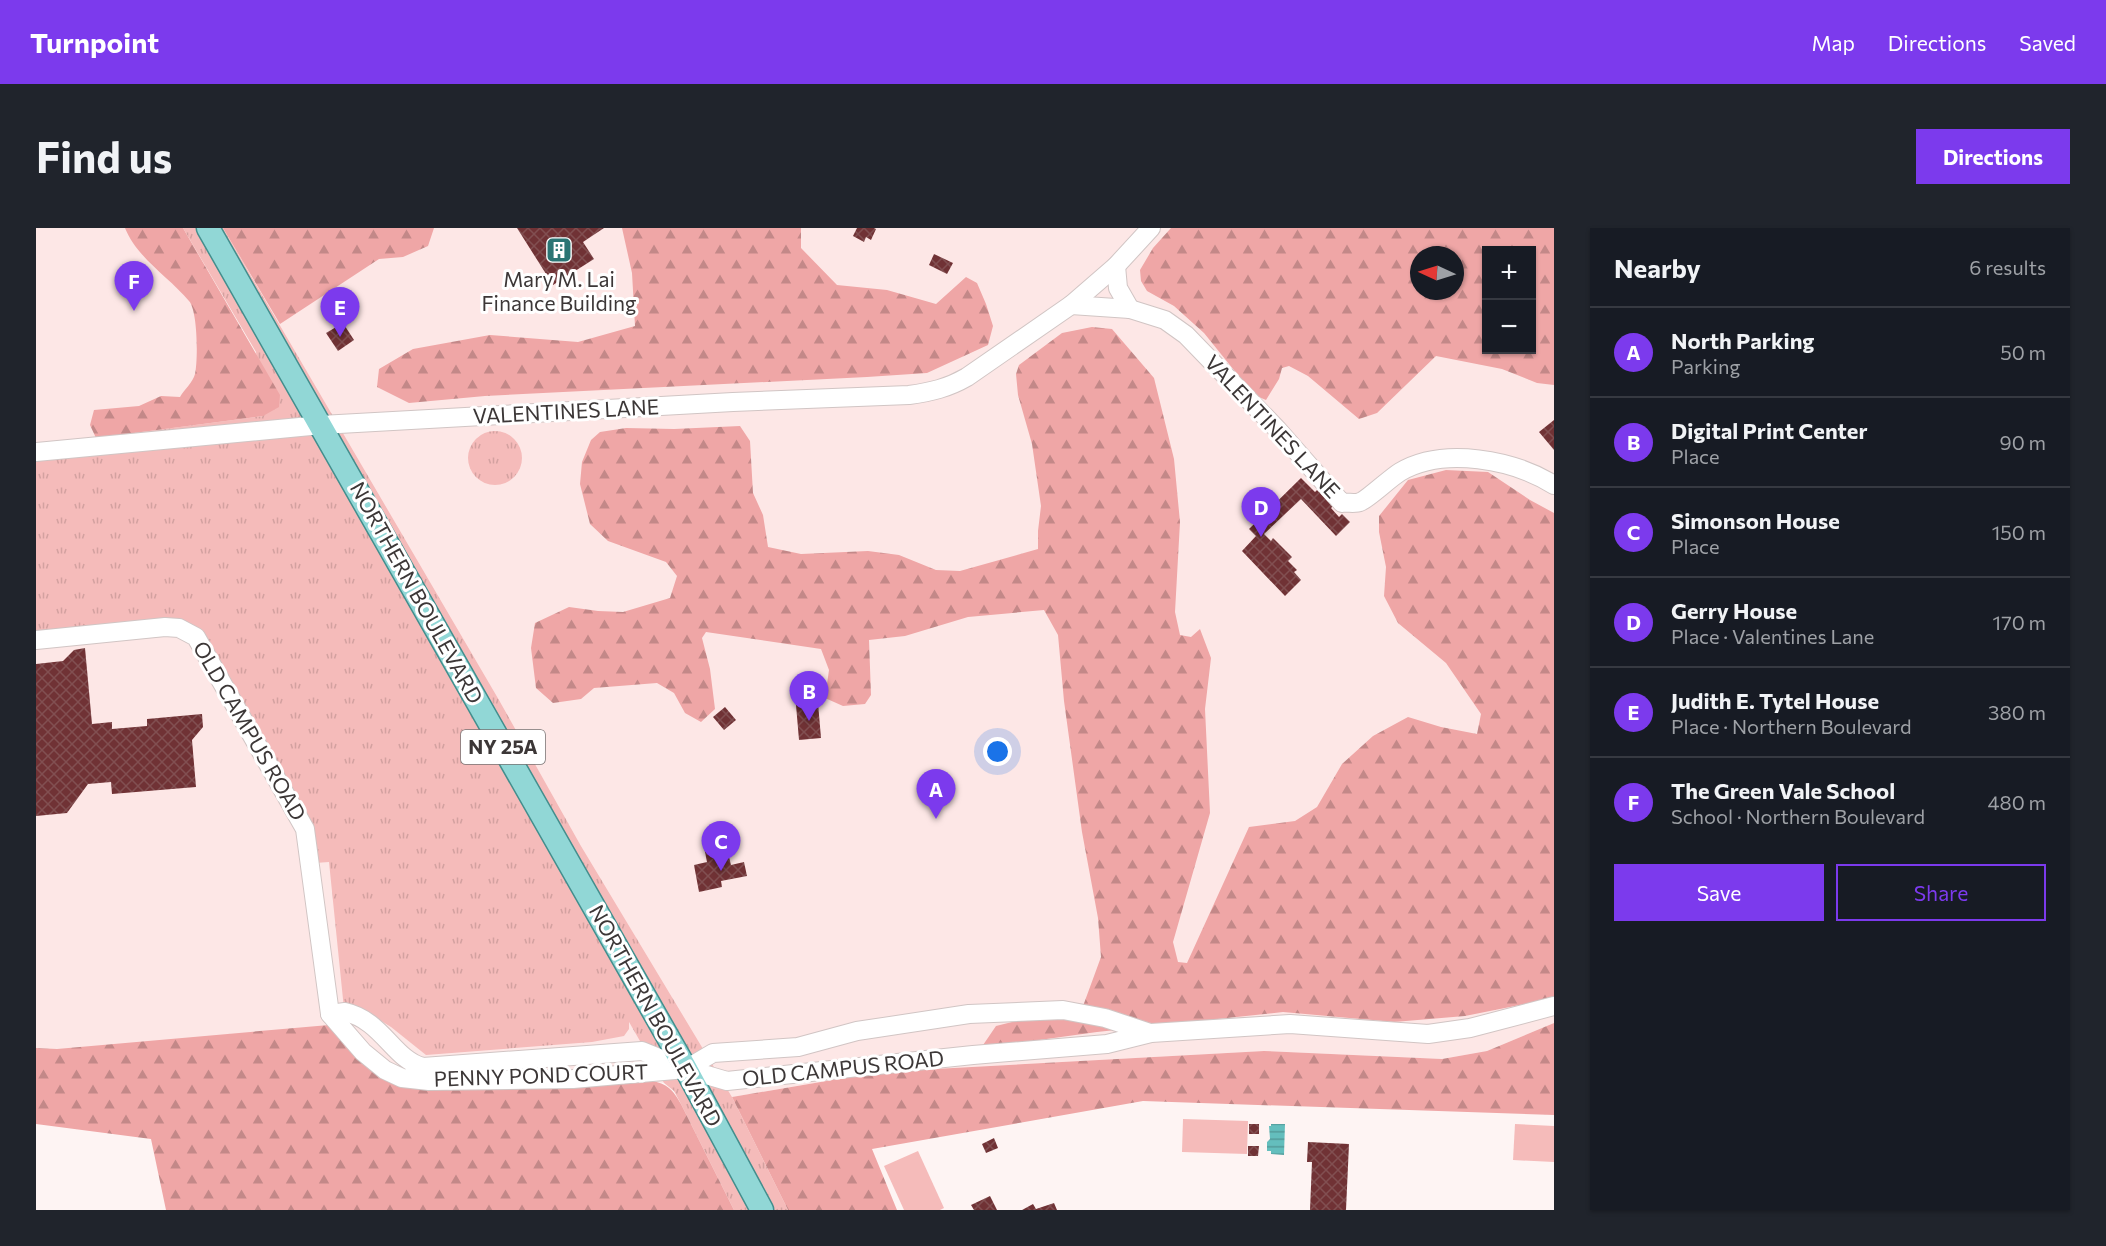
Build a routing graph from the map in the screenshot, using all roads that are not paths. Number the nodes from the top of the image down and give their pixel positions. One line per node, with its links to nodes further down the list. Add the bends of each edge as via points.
1 (208, 228): 6 (main road, NORTHERN BOULEVARD / NY 25A)
2 (1151, 228): 3 (street, VALENTINES LANE)
3 (1116, 266): 4 (street, VALENTINES LANE); 5 (street, via 1118,288)
4 (1071, 305): 5 (street, VALENTINES LANE); 6 (street, VALENTINES LANE, via 967,377 934,392)
5 (1130, 309): 8 (street, VALENTINES LANE, via 1165,320 1186,335 1342,503 1360,502 1412,466 1458,458 1516,467)
6 (321, 425): 7 (street, VALENTINES LANE); 13 (main road, NORTHERN BOULEVARD / NY 25A)
7 (36, 452)
8 (1554, 485)
9 (36, 640): 11 (street, OLD CAMPUS ROAD, via 165,627 196,637 302,819)
10 (1554, 1006): 12 (street, OLD CAMPUS ROAD, via 1470,1028 1428,1034 1290,1024)
11 (330, 1014): 13 (street, PENNY POND COURT, via 357,1015 423,1067 642,1051); 13 (street, PENNY POND COURT, via 363,1052 402,1078 573,1079)
12 (1151, 1033): 13 (street, OLD CAMPUS ROAD, via 1107,1044 727,1081); 13 (street, OLD CAMPUS ROAD, via 1063,1010 969,1014 857,1030 798,1047 713,1053)
13 (686, 1069): 14 (main road, NORTHERN BOULEVARD / NY 25A)
14 (762, 1210)

